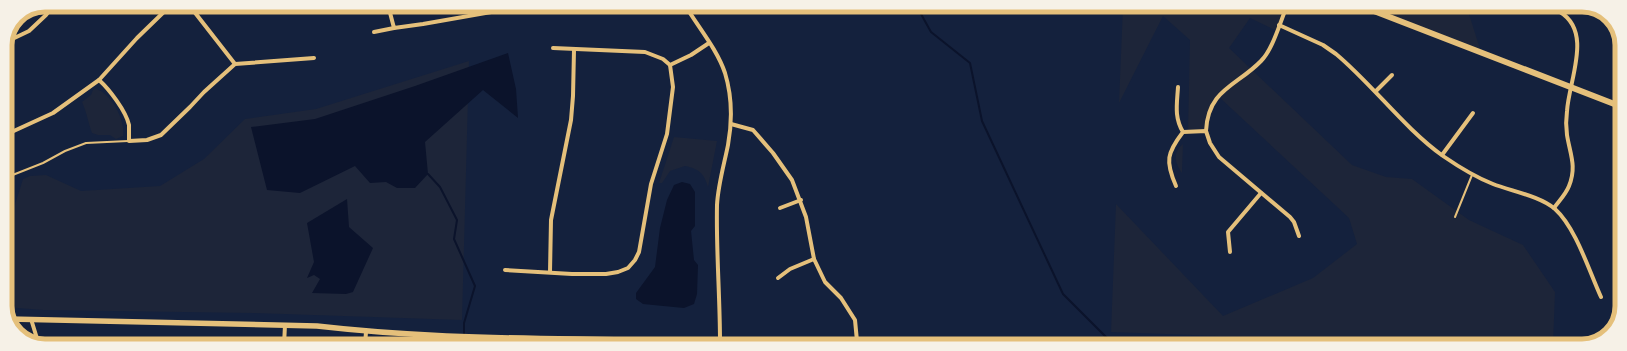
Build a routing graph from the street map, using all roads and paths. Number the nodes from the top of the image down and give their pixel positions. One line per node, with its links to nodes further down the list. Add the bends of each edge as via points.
1 (48, 12): 13 (street, via 29,31)
2 (164, 12): 21 (street)
3 (194, 12): 18 (street)
4 (390, 12): 11 (street)
5 (491, 12): 11 (street)
6 (689, 12): 14 (street)
7 (1284, 12): 10 (street)
8 (1376, 12): 23 (main road)
9 (1560, 12): 23 (street, via 1567,16 1574,26 1579,43)
10 (1279, 25): 24 (street, via 1323,45); 28 (street, via 1261,61 1218,96 1206,118)
11 (394, 28): 12 (street)
12 (374, 32)
13 (13, 39)
14 (709, 43): 19 (street); 27 (street, via 725,73)
15 (553, 48): 16 (street)
16 (574, 50): 19 (street, via 645,52 659,57); 45 (street, via 571,120 552,220)
17 (314, 58): 18 (street)
18 (235, 64): 31 (street, via 161,135 147,140)
19 (670, 65): 45 (street, via 673,87 667,134 651,184 639,252 635,260 628,268 618,272 595,275)
20 (1392, 75): 24 (street)
21 (99, 80): 29 (street, via 53,114); 31 (street, via 123,110 129,124)
22 (1178, 87): 30 (street, via 1178,124)
23 (1570, 88): 25 (main road); 39 (street, via 1567,135 1573,159 1573,172 1569,187)
24 (1376, 91): 32 (street)
25 (1615, 104)
26 (1473, 113): 32 (street)
27 (731, 124): 37 (street, via 753,130 792,180); 57 (street, via 717,204)
28 (1206, 131): 30 (street); 36 (street, via 1219,157)
29 (12, 132)
30 (1184, 132): 35 (street, via 1169,157 1170,171)
31 (129, 141): 33 (lane, via 86,142)
32 (1442, 155): 34 (street)
33 (12, 175)
34 (1472, 175): 39 (street); 40 (lane)
35 (1176, 186)
36 (1261, 193): 41 (street, via 1290,217); 42 (street, via 1228,232)
37 (801, 200): 38 (street); 43 (street)
38 (780, 208)
39 (1554, 208): 47 (street, via 1574,235)
40 (1455, 217)
41 (1299, 236)
42 (1230, 252)
43 (814, 259): 46 (street, via 790,269); 58 (street, via 825,282 855,320)
44 (505, 270): 45 (street)
45 (550, 272)
46 (778, 278)
47 (1601, 297)
48 (14, 319): 49 (street)
49 (31, 319): 50 (street); 52 (street)
50 (285, 325): 51 (street); 54 (street)
51 (366, 332): 53 (street); 55 (street)
52 (37, 338)
53 (524, 338): 56 (street)
54 (284, 339)
55 (365, 339)
56 (548, 339)
57 (720, 339)
58 (857, 339)

